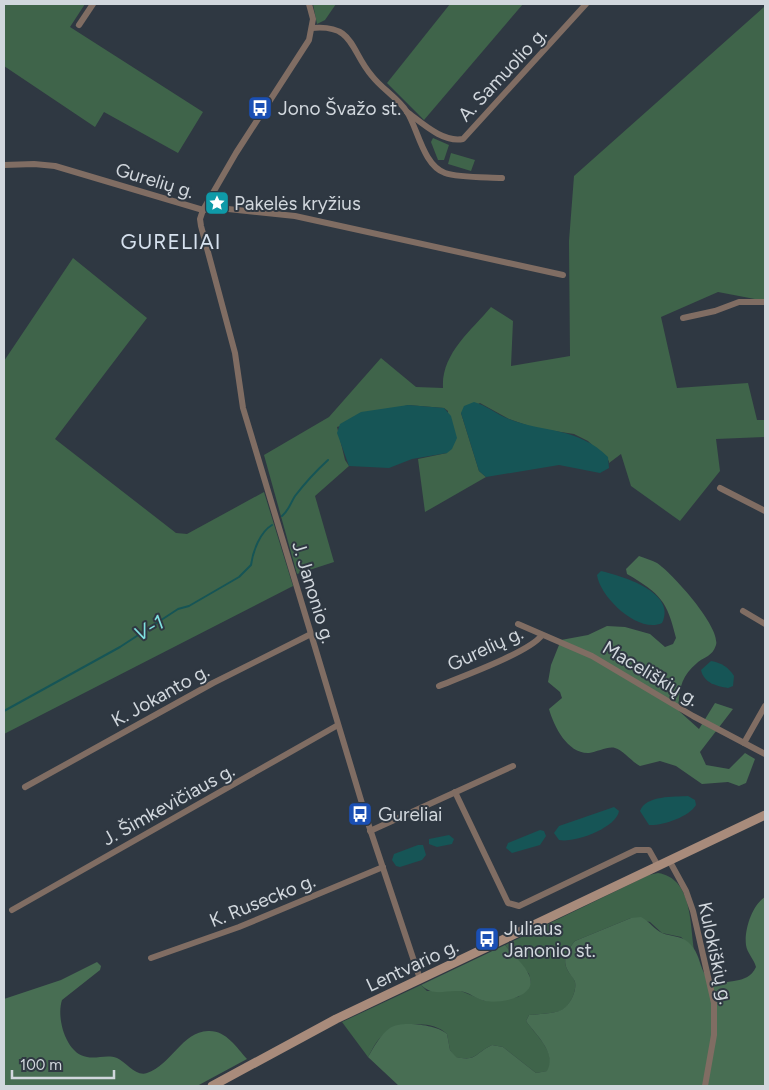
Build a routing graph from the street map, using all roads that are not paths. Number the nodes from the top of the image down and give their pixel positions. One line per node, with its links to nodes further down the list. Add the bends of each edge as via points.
1 (93, 4): 4 (street)
2 (309, 4): 5 (street)
3 (586, 4): 6 (street, A. Samuolio g., via 462,138 457,140 431,130)
4 (78, 24)
5 (312, 28): 6 (street, via 333,28 348,38 372,77); 9 (street, via 300,56)
6 (406, 111): 8 (street, via 428,157 444,173)
7 (4, 165): 9 (street, Gurelių g., via 55,166)
8 (502, 178)
9 (203, 210): 10 (street, Gurelių g., via 220,208 296,216); 18 (street, J. Janonio g., via 201,226 235,353 243,408)
10 (563, 275)
11 (765, 302): 12 (street, via 739,302 708,314)
12 (683, 318)
13 (720, 488): 14 (street)
14 (765, 511)
15 (743, 612): 17 (street)
16 (518, 624): 19 (street, Maceliškių g.)
17 (765, 624)
18 (311, 634): 22 (street, J. Janonio g.); 26 (street, K. Jokanto g., via 214,683)
19 (542, 635): 20 (street, Gurelių g., via 500,660); 23 (street, Maceliškių g., via 592,656)
20 (440, 686)
21 (765, 706): 23 (street)
22 (338, 725): 29 (street, J. Janonio g.); 33 (street, J. Šimkevičiaus g.)
23 (744, 743): 24 (street, Maceliškių g.)
24 (765, 754)
25 (513, 766): 27 (street)
26 (25, 787)
27 (455, 792): 29 (street); 31 (street, via 508,903 513,906 636,850 649,850)
28 (765, 815): 30 (main road, Lentvario g.)
29 (370, 831): 32 (street, J. Janonio g.)
30 (669, 860): 31 (main road, Lentvario g.); 37 (street, Kulokiškių g., via 693,911 714,1003 714,1035)
31 (658, 866): 35 (main road, Lentvario g.)
32 (383, 867): 34 (street, K. Rusecko g., via 246,925); 35 (street, J. Janonio g.)
33 (12, 910)
34 (151, 958)
35 (420, 979): 36 (main road, Lentvario g., via 336,1019)
36 (212, 1086)
37 (705, 1086)

